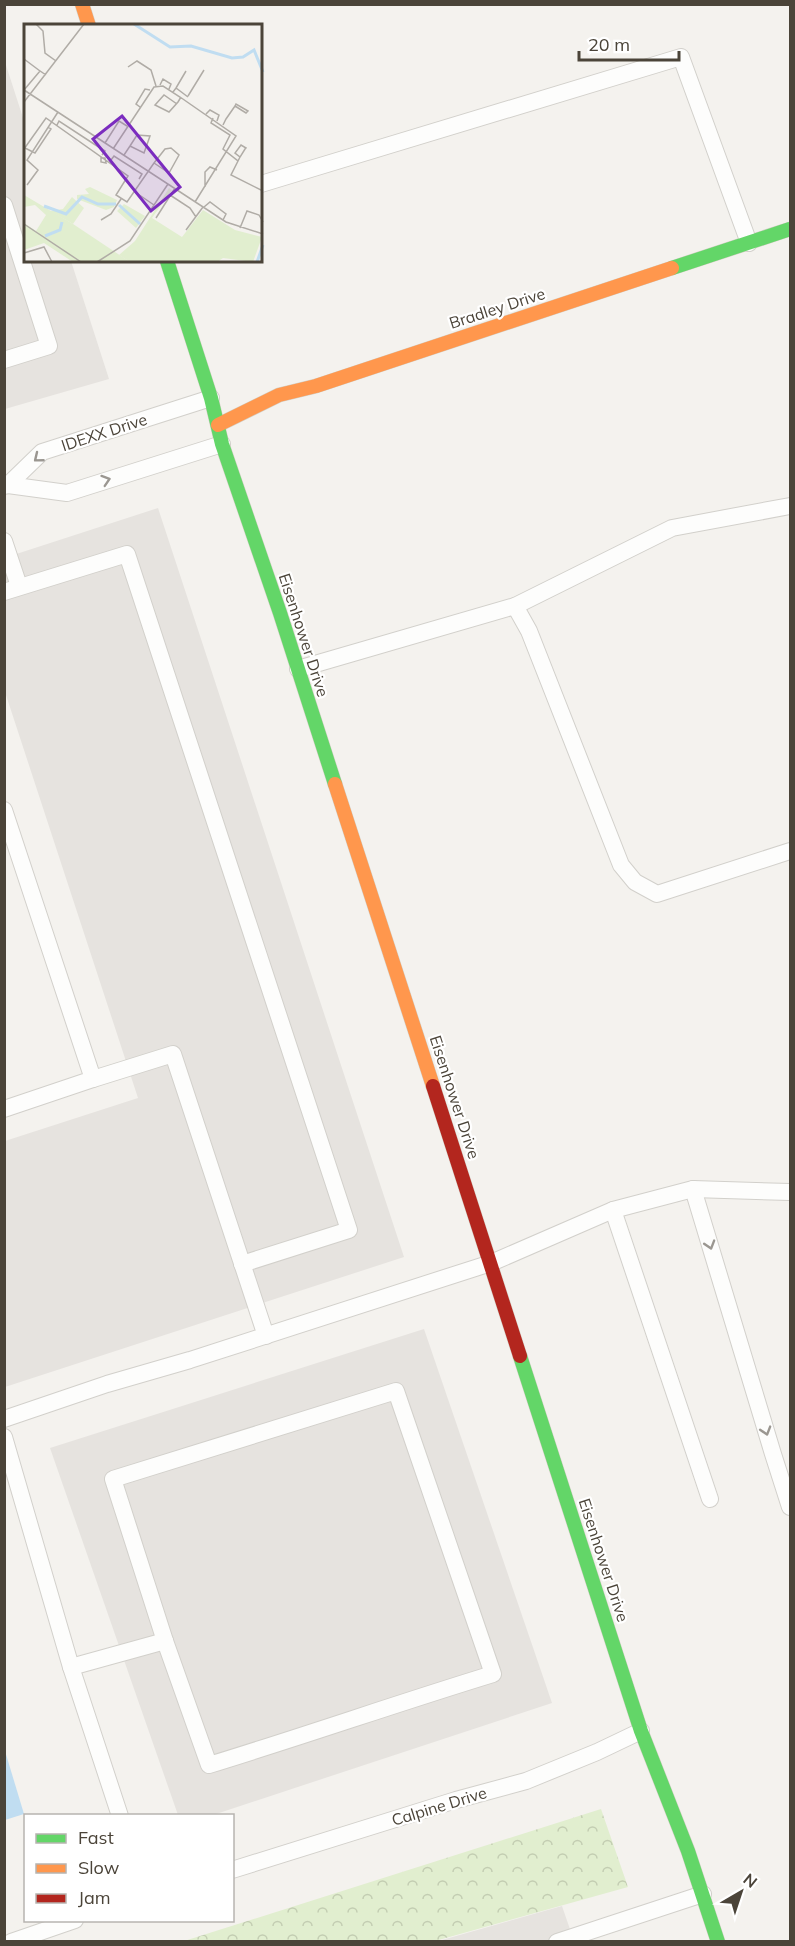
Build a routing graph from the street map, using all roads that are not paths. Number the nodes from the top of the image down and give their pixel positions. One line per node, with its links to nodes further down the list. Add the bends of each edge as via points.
1 (82, 4): 2 (street)
2 (88, 24)
3 (262, 184): 6 (lane, via 681,57)
4 (4, 205): 8 (lane, via 49,346)
5 (790, 229): 6 (street, Bradley Drive)
6 (749, 243): 10 (street, Bradley Drive, via 279,395)
7 (166, 262): 9 (street, Eisenhower Drive)
8 (4, 360)
9 (211, 398): 10 (street, Eisenhower Drive); 12 (lane, IDEXX Drive, one-way to 12, via 42,452)
10 (218, 425): 11 (street, Eisenhower Drive)
11 (222, 444): 12 (lane, IDEXX Drive, one-way to 11, via 67,493); 17 (street, Eisenhower Drive)
12 (6, 485)
13 (790, 506): 16 (lane, via 672,528)
14 (4, 541): 15 (lane)
15 (12, 589): 26 (lane, via 127,554 349,1230)
16 (515, 606): 17 (lane); 19 (lane, via 529,631 621,865 635,882 657,894)
17 (298, 669): 25 (street, Eisenhower Drive)
18 (4, 810): 20 (lane)
19 (790, 850)
20 (93, 1079): 21 (lane); 26 (lane, via 173,1054)
21 (4, 1108)
22 (693, 1188): 23 (lane); 24 (lane); 31 (lane, one-way to 31)
23 (790, 1192)
24 (613, 1210): 25 (lane); 30 (lane)
25 (491, 1263): 27 (lane); 34 (street, Eisenhower Drive)
26 (242, 1264): 27 (lane)
27 (266, 1336): 28 (lane)
28 (4, 1419)
29 (4, 1437): 33 (lane)
30 (710, 1499)
31 (790, 1507)
32 (165, 1641): 32 (lane, via 209,1765 493,1674 396,1392 113,1479); 33 (lane)
33 (71, 1667): 35 (lane)
34 (641, 1731): 36 (lane, Calpine Drive, via 526,1781); 37 (street, Eisenhower Drive)
35 (120, 1814)
36 (234, 1869)
37 (703, 1893): 40 (lane); 41 (street, Eisenhower Drive)
38 (69, 1922): 39 (lane)
39 (11, 1941)
40 (556, 1941)
41 (718, 1941)

